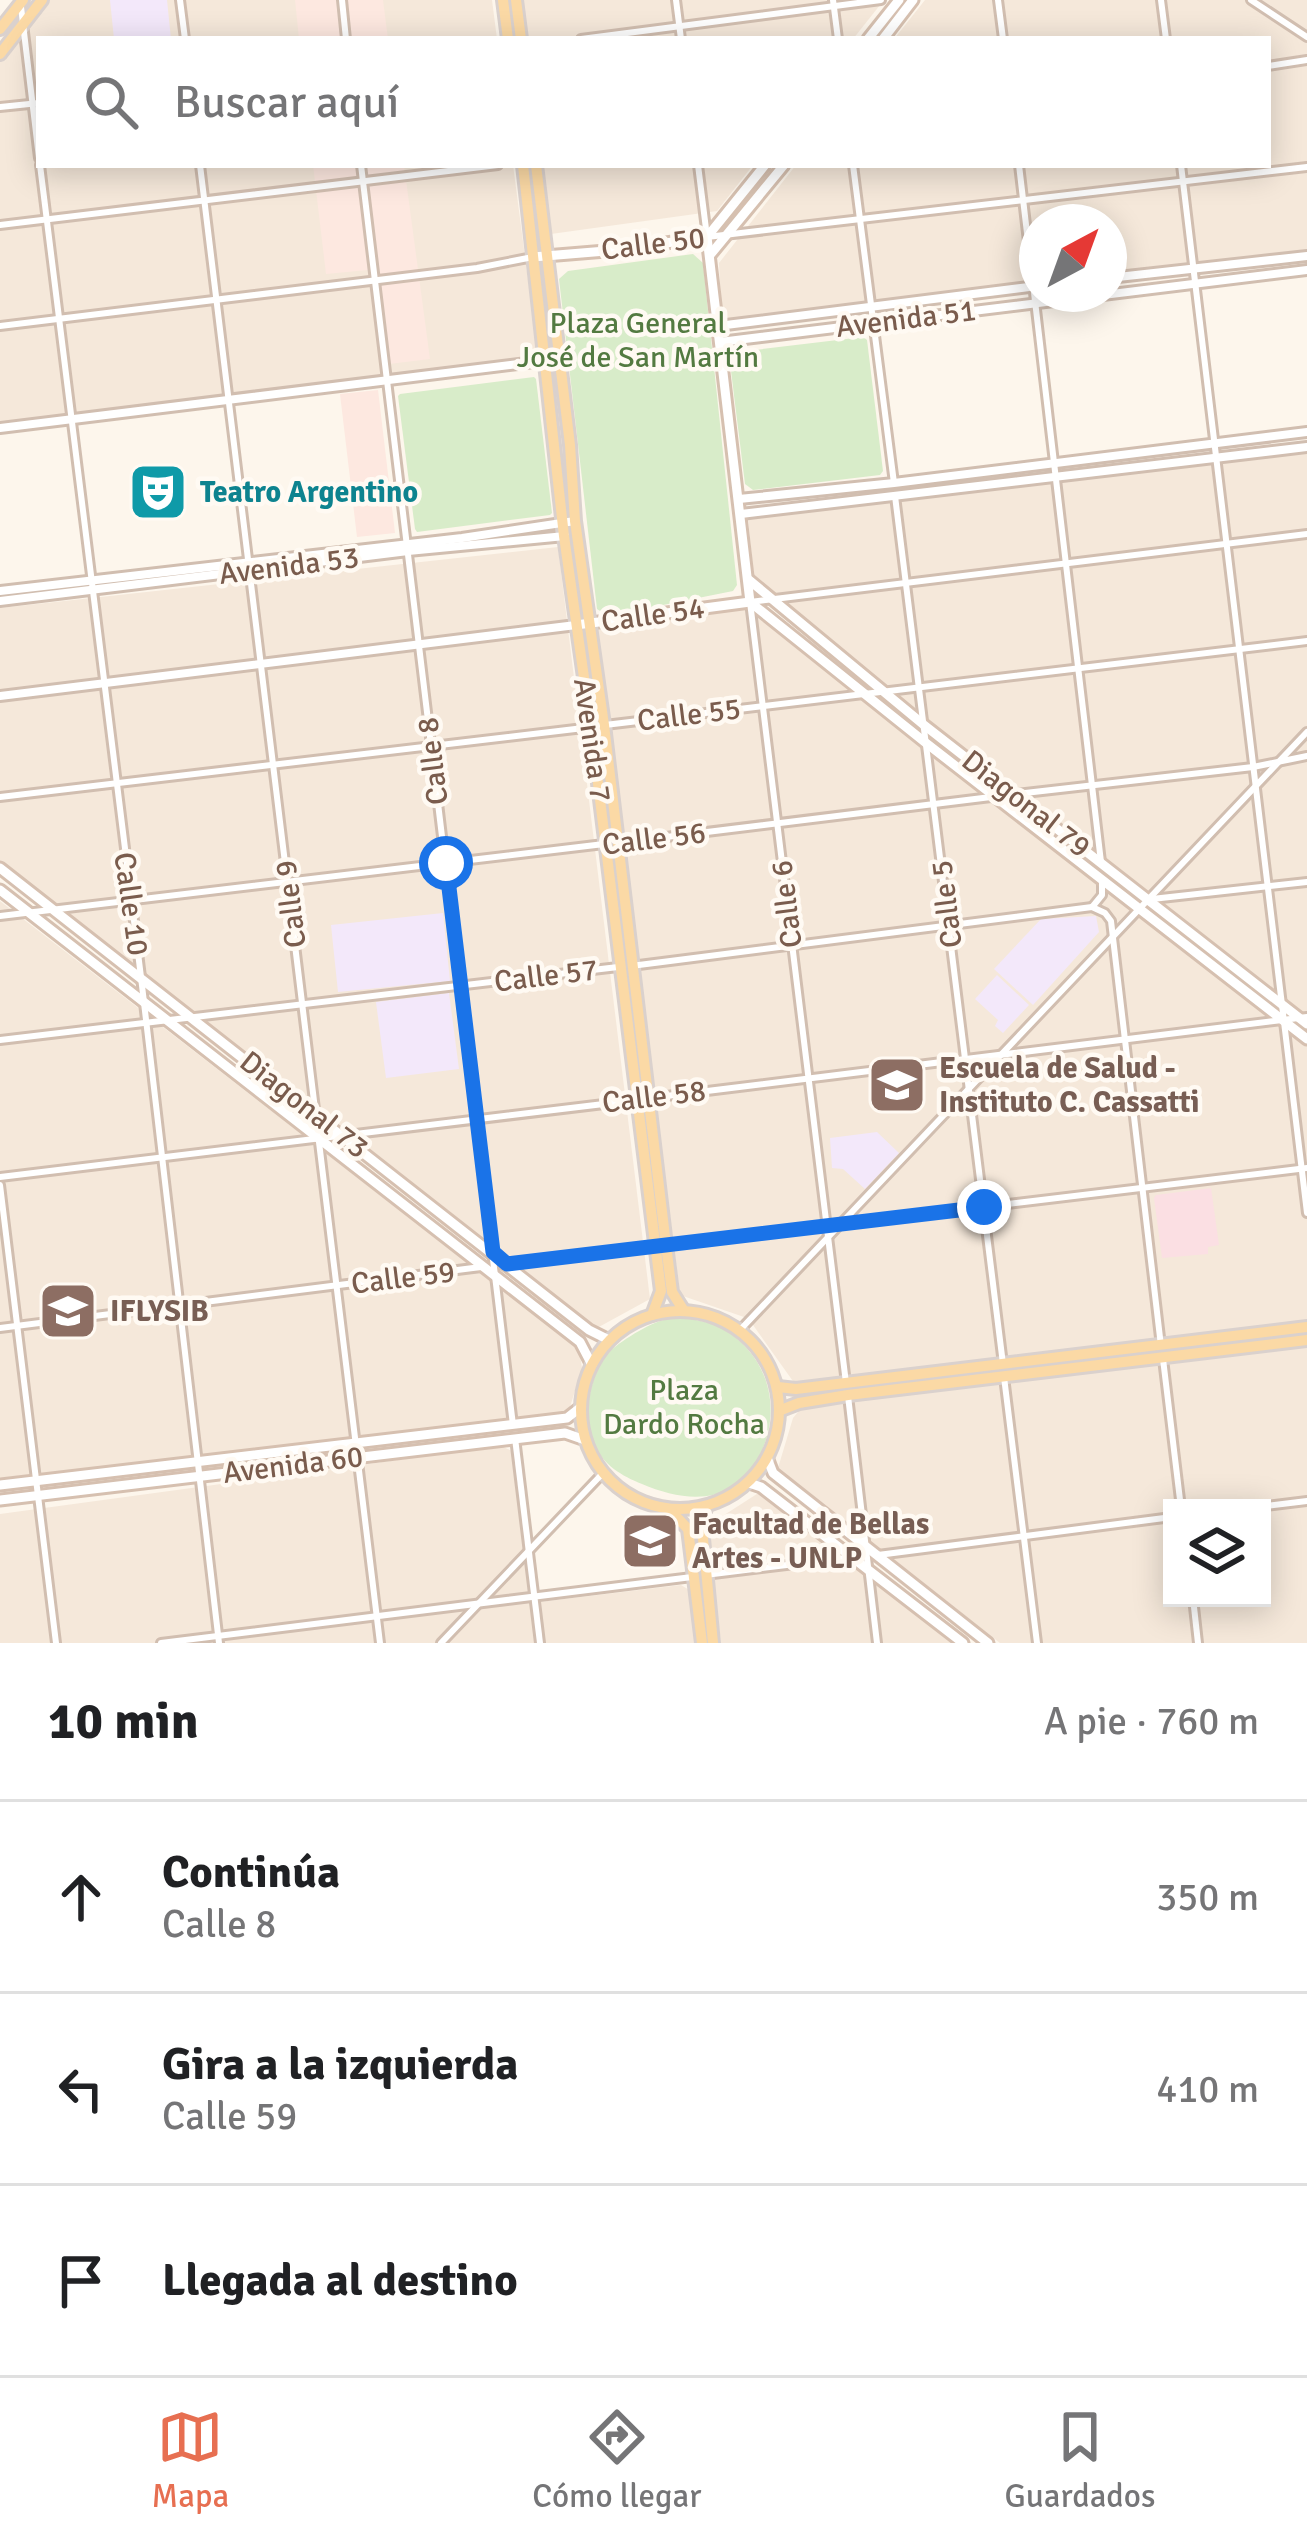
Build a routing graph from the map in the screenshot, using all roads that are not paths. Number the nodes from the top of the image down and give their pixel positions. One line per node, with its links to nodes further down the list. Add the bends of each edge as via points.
1 (42, 0): 15 (main road)
2 (180, 0): 18 (street)
3 (342, 0): 19 (street)
4 (503, 0): 20 (main road)
5 (516, 0): 21 (main road)
6 (676, 0): 16 (street)
7 (881, 0): 14 (street)
8 (899, 0): 25 (main road)
9 (913, 0): 26 (main road)
10 (998, 0): 27 (street)
11 (1161, 0): 28 (street)
12 (1251, 0): 29 (street)
13 (21, 1): 15 (street, Calle 10); 17 (main road)
14 (834, 3): 16 (street); 24 (street)
15 (22, 25): 30 (main road); 33 (street, Calle 10)
16 (680, 25): 22 (street); 23 (street)
17 (0, 29)
18 (185, 36)
19 (346, 36)
20 (508, 36)
21 (521, 36)
22 (602, 36)
23 (681, 36)
24 (838, 36)
25 (870, 36)
26 (885, 36)
27 (1003, 36)
28 (1166, 36)
29 (1307, 37)
30 (0, 54)
31 (1307, 60): 32 (street)
32 (1271, 66)
33 (36, 103): 34 (street)
34 (0, 107)
35 (1307, 167): 49 (street, Calle 50)
36 (40, 168): 53 (street, Calle 10)
37 (200, 168): 50 (street, Calle 9)
38 (361, 168): 48 (street, Calle 8)
39 (472, 168): 48 (street)
40 (524, 168): 59 (main road, Avenida 7)
41 (536, 168): 59 (main road, Avenida 7)
42 (698, 168): 57 (street, Calle 6)
43 (763, 168): 57 (main road)
44 (782, 168): 56 (main road)
45 (853, 168): 54 (street, Calle 5)
46 (1018, 168): 51 (street)
47 (1181, 168): 49 (street)
48 (363, 181): 50 (street); 64 (street, Calle 8)
49 (1183, 182): 51 (street, Calle 50); 61 (street)
50 (205, 200): 53 (street); 68 (street, Calle 9)
51 (1023, 201): 52 (street); 54 (street, Calle 50)
52 (1023, 204)
53 (46, 220): 55 (street); 72 (street, Calle 10)
54 (860, 220): 56 (street, Calle 50); 70 (street, Calle 5)
55 (0, 225)
56 (727, 235): 57 (street, Calle 50); 58 (main road)
57 (707, 237): 58 (main road, Calle 6); 59 (main road, Calle 50)
58 (710, 255): 75 (main road, Calle 6)
59 (539, 256): 64 (street, Calle 50); 77 (main road, Avenida 7); 92 (main road, Avenida 7, via 570,445)
60 (1307, 256): 61 (street)
61 (1193, 268): 63 (street); 65 (street)
62 (1307, 270): 65 (street, Avenida 51)
63 (1127, 276)
64 (375, 280): 68 (street, Calle 50); 78 (street, Calle 8)
65 (1195, 284): 67 (street, Avenida 51); 83 (street)
66 (1019, 288): 70 (street, Avenida 51)
67 (1127, 292)
68 (217, 300): 72 (street, Calle 50); 79 (street, Calle 9)
69 (1019, 305): 73 (street, Avenida 51)
70 (871, 308): 73 (street, Calle 5); 75 (street, Avenida 51)
71 (1037, 312): 86 (street)
72 (58, 319): 74 (street, Calle 50); 80 (street, Calle 10)
73 (873, 323): 76 (street, Avenida 51); 88 (street, Calle 5)
74 (0, 326)
75 (718, 326): 76 (main road, Calle 6)
76 (720, 342): 90 (main road, Calle 6)
77 (543, 361): 78 (street); 92 (main road, Avenida 7)
78 (386, 380): 79 (street); 95 (street, Calle 8)
79 (229, 400): 80 (street); 97 (street, Calle 9)
80 (71, 419): 81 (street); 100 (street, Calle 10)
81 (0, 428)
82 (1307, 432): 83 (street)
83 (1214, 443): 85 (street); 86 (street)
84 (1307, 447): 85 (street)
85 (1216, 458): 87 (street); 94 (street)
86 (1054, 462): 87 (street); 88 (street)
87 (1056, 477): 89 (street); 96 (street)
88 (894, 483): 89 (street, Calle 5); 90 (street)
89 (895, 496): 91 (street); 99 (street, Calle 5)
90 (739, 499): 91 (main road, Calle 6)
91 (741, 514): 98 (main road, Calle 6)
92 (570, 529): 95 (street, Avenida 53); 105 (main road, Avenida 7)
93 (1307, 534): 94 (street, Calle 54)
94 (1226, 543): 96 (street, Calle 54); 108 (street)
95 (407, 548): 97 (street, Avenida 53); 107 (street, Calle 8)
96 (1066, 565): 99 (street, Calle 54); 110 (street)
97 (250, 567): 100 (street, Avenida 53); 109 (street, Calle 9)
98 (748, 580): 102 (main road, Diagonal 79); 104 (main road, Calle 6)
99 (907, 584): 102 (street, Calle 54); 112 (street, Calle 5)
100 (91, 586): 101 (street, Avenida 53); 103 (street, Avenida 53); 111 (street, Calle 10)
101 (0, 591)
102 (773, 599): 104 (street, Calle 54); 113 (main road, Diagonal 79)
103 (0, 601)
104 (750, 602): 105 (main road, Calle 54); 114 (main road, Diagonal 79); 116 (street, Calle 6)
105 (583, 624): 107 (street, Calle 54); 118 (main road, Avenida 7)
106 (1307, 641): 108 (street, Calle 55)
107 (419, 646): 109 (street, Calle 54); 121 (street, Calle 8)
108 (1239, 648): 110 (street, Calle 55); 125 (street)
109 (262, 665): 111 (street, Calle 54); 124 (street, Calle 9)
110 (1078, 667): 112 (street, Calle 55); 127 (street)
111 (103, 685): 115 (street, Calle 54); 126 (street, Calle 10)
112 (919, 688): 113 (street, Calle 55); 117 (street, Calle 5)
113 (884, 691): 114 (street, Calle 55); 117 (main road, Diagonal 79)
114 (866, 694): 116 (street, Calle 55); 120 (main road, Diagonal 79)
115 (0, 696)
116 (763, 706): 118 (street, Calle 55); 133 (street, Calle 6)
117 (924, 725): 120 (street, Calle 5); 129 (main road, Diagonal 79)
118 (597, 726): 121 (street, Calle 55); 134 (main road, Avenida 7)
119 (1307, 732): 123 (street)
120 (926, 743): 130 (main road, Diagonal 79); 132 (street, Calle 5)
121 (431, 746): 124 (street, Calle 55); 136 (street, Calle 8)
122 (1307, 756): 123 (street, Calle 56)
123 (1281, 760): 125 (street, Calle 56); 128 (street)
124 (274, 765): 126 (street, Calle 55); 139 (street, Calle 9)
125 (1253, 767): 127 (street, Calle 56); 128 (street)
126 (116, 784): 131 (street, Calle 55); 143 (street, Calle 10)
127 (1092, 786): 129 (street, Calle 56); 135 (street)
128 (1255, 787): 141 (street); 144 (street)
129 (1013, 794): 130 (street, Calle 56); 135 (main road, Diagonal 79)
130 (995, 796): 132 (street, Calle 56); 138 (main road, Diagonal 79)
131 (0, 797)
132 (934, 805): 133 (street, Calle 56); 149 (street, Calle 5)
133 (777, 824): 134 (street, Calle 56); 151 (street, Calle 6)
134 (612, 843): 136 (street, Calle 56); 152 (main road, Avenida 7)
135 (1101, 862): 144 (main road, Diagonal 79)
136 (446, 863): 139 (street, Calle 56); 154 (street, Calle 8)
137 (0, 868): 146 (main road, Diagonal 73)
138 (1101, 878): 144 (main road, Diagonal 79); 145 (street)
139 (288, 882): 143 (street, Calle 56); 156 (street, Calle 9)
140 (1307, 882): 141 (street)
141 (1267, 886): 144 (street); 157 (street)
142 (0, 890): 147 (main road, Diagonal 73)
143 (130, 901): 146 (street, Calle 56); 153 (street, Calle 10)
144 (1144, 903): 150 (street); 157 (main road, Diagonal 79); 159 (main road, Diagonal 79)
145 (1092, 907): 149 (street, Calle 57); 150 (street, via 1108,917)
146 (54, 909): 147 (street, Calle 56); 153 (main road, Diagonal 73)
147 (29, 913): 148 (street, Calle 56); 155 (main road, Diagonal 73)
148 (0, 916)
149 (949, 926): 151 (street, Calle 57); 167 (street, Calle 5)
150 (1111, 938): 163 (street); 166 (street)
151 (792, 946): 152 (street, Calle 57); 168 (street, Calle 6)
152 (627, 966): 154 (street, Calle 57); 170 (main road, Avenida 7)
153 (141, 977): 155 (street, Calle 10); 158 (main road, Diagonal 73)
154 (460, 986): 156 (street, Calle 57); 172 (street, Calle 8)
155 (142, 1001): 161 (main road, Diagonal 73); 162 (street, Calle 10)
156 (303, 1005): 158 (street, Calle 57); 171 (street, Calle 9)
157 (1282, 1005): 159 (street); 160 (main road, Diagonal 79)
158 (191, 1017): 161 (street, Calle 57); 171 (main road, Diagonal 73)
159 (1282, 1019): 160 (street, Calle 58); 163 (street, Calle 58); 164 (main road, Diagonal 79); 176 (street)
160 (1304, 1020)
161 (166, 1021): 162 (street, Calle 57); 174 (main road, Diagonal 73)
162 (145, 1023): 165 (street, Calle 57); 175 (street, Calle 10)
163 (1123, 1039): 166 (street, Calle 58); 178 (street)
164 (1307, 1039)
165 (0, 1040)
166 (1000, 1054): 167 (street, Calle 58); 169 (street)
167 (965, 1058): 168 (street, Calle 58); 169 (street, Calle 5)
168 (808, 1077): 170 (street, Calle 58); 182 (street, Calle 6)
169 (969, 1088): 179 (street, Calle 5); 181 (street)
170 (643, 1099): 172 (street, Calle 58); 184 (main road, Avenida 7)
171 (314, 1113): 173 (main road, Diagonal 73); 174 (street, Calle 9)
172 (477, 1120): 173 (street, Calle 58); 185 (street, Calle 8)
173 (342, 1135): 174 (street, Calle 58); 185 (main road, Diagonal 73)
174 (317, 1138): 175 (street, Calle 58); 187 (main road, Diagonal 73); 188 (street, Calle 9)
175 (161, 1158): 177 (street, Calle 58); 189 (street, Calle 10)
176 (1304, 1168): 178 (street, Calle 59); 180 (street)
177 (0, 1181): 192 (street)
178 (1142, 1188): 179 (street, Calle 59); 200 (street)
179 (984, 1207): 181 (street, Calle 59); 202 (street, Calle 5)
180 (1307, 1213)
181 (842, 1224): 182 (street, Calle 59); 183 (street)
182 (826, 1226): 183 (street, Calle 6); 184 (street, Calle 59)
183 (828, 1239): 196 (street); 203 (street, Calle 6)
184 (660, 1246): 186 (street, Calle 59); 190 (main road, Avenida 7); 191 (main road, Avenida 7, via 661,1291)
185 (493, 1252): 186 (main road, Diagonal 73); 187 (street, Calle 8)
186 (507, 1264): 187 (street, Calle 59); 195 (main road, Diagonal 73)
187 (491, 1270): 188 (street, Calle 59); 199 (main road, Diagonal 73); 210 (street, Calle 8)
188 (337, 1286): 189 (street, Calle 59); 213 (street, Calle 9)
189 (178, 1307): 192 (street, Calle 59); 216 (street, Calle 10)
190 (684, 1311): 191 (main road); 196 (main road)
191 (652, 1315): 197 (main road)
192 (17, 1326): 194 (street, Calle 59); 220 (street)
193 (1307, 1327): 200 (main road)
194 (0, 1328)
195 (589, 1330): 197 (main road, Diagonal 73); 199 (main road)
196 (740, 1330): 204 (main road)
197 (610, 1340): 201 (main road)
198 (1307, 1340): 200 (main road)
199 (580, 1342): 201 (main road, Diagonal 73)
200 (1162, 1352): 202 (main road); 224 (street)
201 (592, 1365): 208 (main road)
202 (1003, 1369): 203 (main road); 206 (main road); 231 (street, Calle 5)
203 (845, 1382): 205 (main road); 206 (street, Calle 6)
204 (778, 1387): 205 (main road); 209 (main road)
205 (796, 1389): 207 (main road)
206 (848, 1396): 207 (main road); 233 (street, Calle 6)
207 (799, 1403): 209 (main road)
208 (581, 1407): 210 (main road, Avenida 60, via 567,1418); 212 (main road)
209 (781, 1410): 215 (main road)
210 (513, 1424): 211 (street, Calle 8); 213 (main road, Avenida 60)
211 (515, 1438): 212 (main road, Avenida 60, via 566,1433); 214 (main road, Avenida 60); 232 (street, Calle 8)
212 (585, 1440): 217 (main road)
213 (356, 1443): 214 (street, Calle 9); 216 (main road, Avenida 60)
214 (358, 1457): 219 (main road, Avenida 60); 238 (street, Calle 9)
215 (768, 1460): 218 (main road); 222 (main road)
216 (197, 1462): 219 (street, Calle 10); 220 (main road, Avenida 60)
217 (603, 1473): 229 (main road, via 635,1499); 232 (street)
218 (773, 1473): 222 (main road); 233 (main road)
219 (199, 1476): 223 (main road, Avenida 60); 239 (street, Calle 10)
220 (36, 1481): 221 (main road, Avenida 60); 223 (street)
221 (0, 1485)
222 (755, 1485): 228 (main road); 233 (main road)
223 (38, 1496): 225 (main road, Avenida 60); 240 (street)
224 (1180, 1499)
225 (0, 1500)
226 (1307, 1501): 227 (street)
227 (1271, 1505)
228 (706, 1507): 229 (main road); 234 (main road)
229 (670, 1510): 234 (main road, via 688,1529)
230 (1163, 1518): 231 (street)
231 (1024, 1535): 233 (street); 250 (street, Calle 5)
232 (529, 1551): 235 (street, Calle 8); 236 (street)
233 (865, 1557): 234 (street); 247 (street, Calle 6); 248 (main road); 249 (main road)
234 (700, 1576): 235 (street); 245 (main road); 246 (main road)
235 (535, 1598): 236 (street); 244 (street, Calle 8)
236 (478, 1604): 238 (street); 243 (street)
237 (1193, 1607): 251 (street)
238 (377, 1616): 239 (street); 242 (street, Calle 9)
239 (219, 1639): 241 (street)
240 (56, 1643)
241 (161, 1643)
242 (380, 1643)
243 (441, 1643)
244 (540, 1643)
245 (701, 1643)
246 (713, 1643)
247 (877, 1643)
248 (963, 1643)
249 (988, 1643)
250 (1037, 1643)
251 (1198, 1643)

